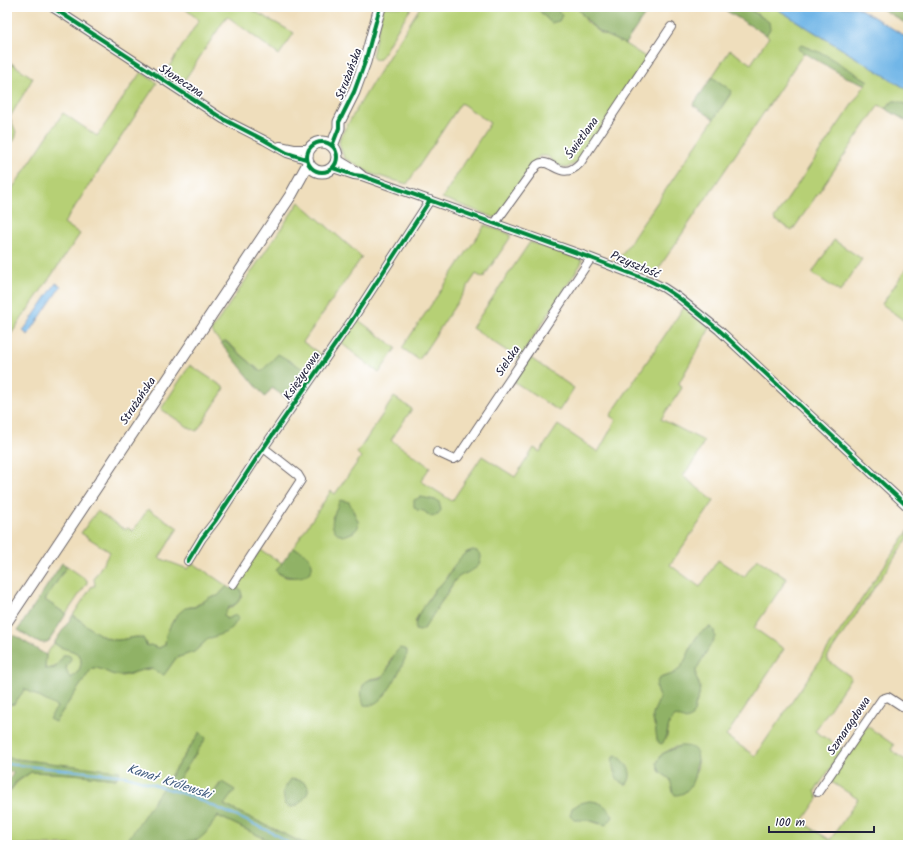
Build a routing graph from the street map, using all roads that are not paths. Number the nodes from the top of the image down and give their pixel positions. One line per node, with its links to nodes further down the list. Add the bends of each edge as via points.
1 (52, 7): 5 (street, Słoneczna, via 223,119 274,145 294,149)
2 (380, 7): 4 (main road, Strużańska, via 354,92 340,122 334,126)
3 (671, 27): 8 (street, Świetlana, via 580,163 573,170 564,171 544,162 540,163)
4 (328, 144): 5 (main road, via 315,143); 6 (main road, via 337,155)
5 (310, 161): 6 (main road, via 325,172); 15 (main road, Strużańska, via 291,195)
6 (335, 163): 7 (street, Przyszłość, via 354,175)
7 (430, 200): 8 (street, Przyszłość); 10 (street, Księżycowa)
8 (495, 224): 9 (street, Przyszłość)
9 (591, 258): 11 (street, Sielska, via 458,457 452,459); 12 (street, Przyszłość, via 664,288 698,312)
10 (264, 449): 13 (street, Księżycowa); 14 (street, via 301,480)
11 (437, 452)
12 (908, 507)
13 (188, 561)
14 (233, 584)
15 (7, 621)
16 (908, 710): 17 (street, Szmaragdowa, via 888,697 882,699)
17 (818, 792)

